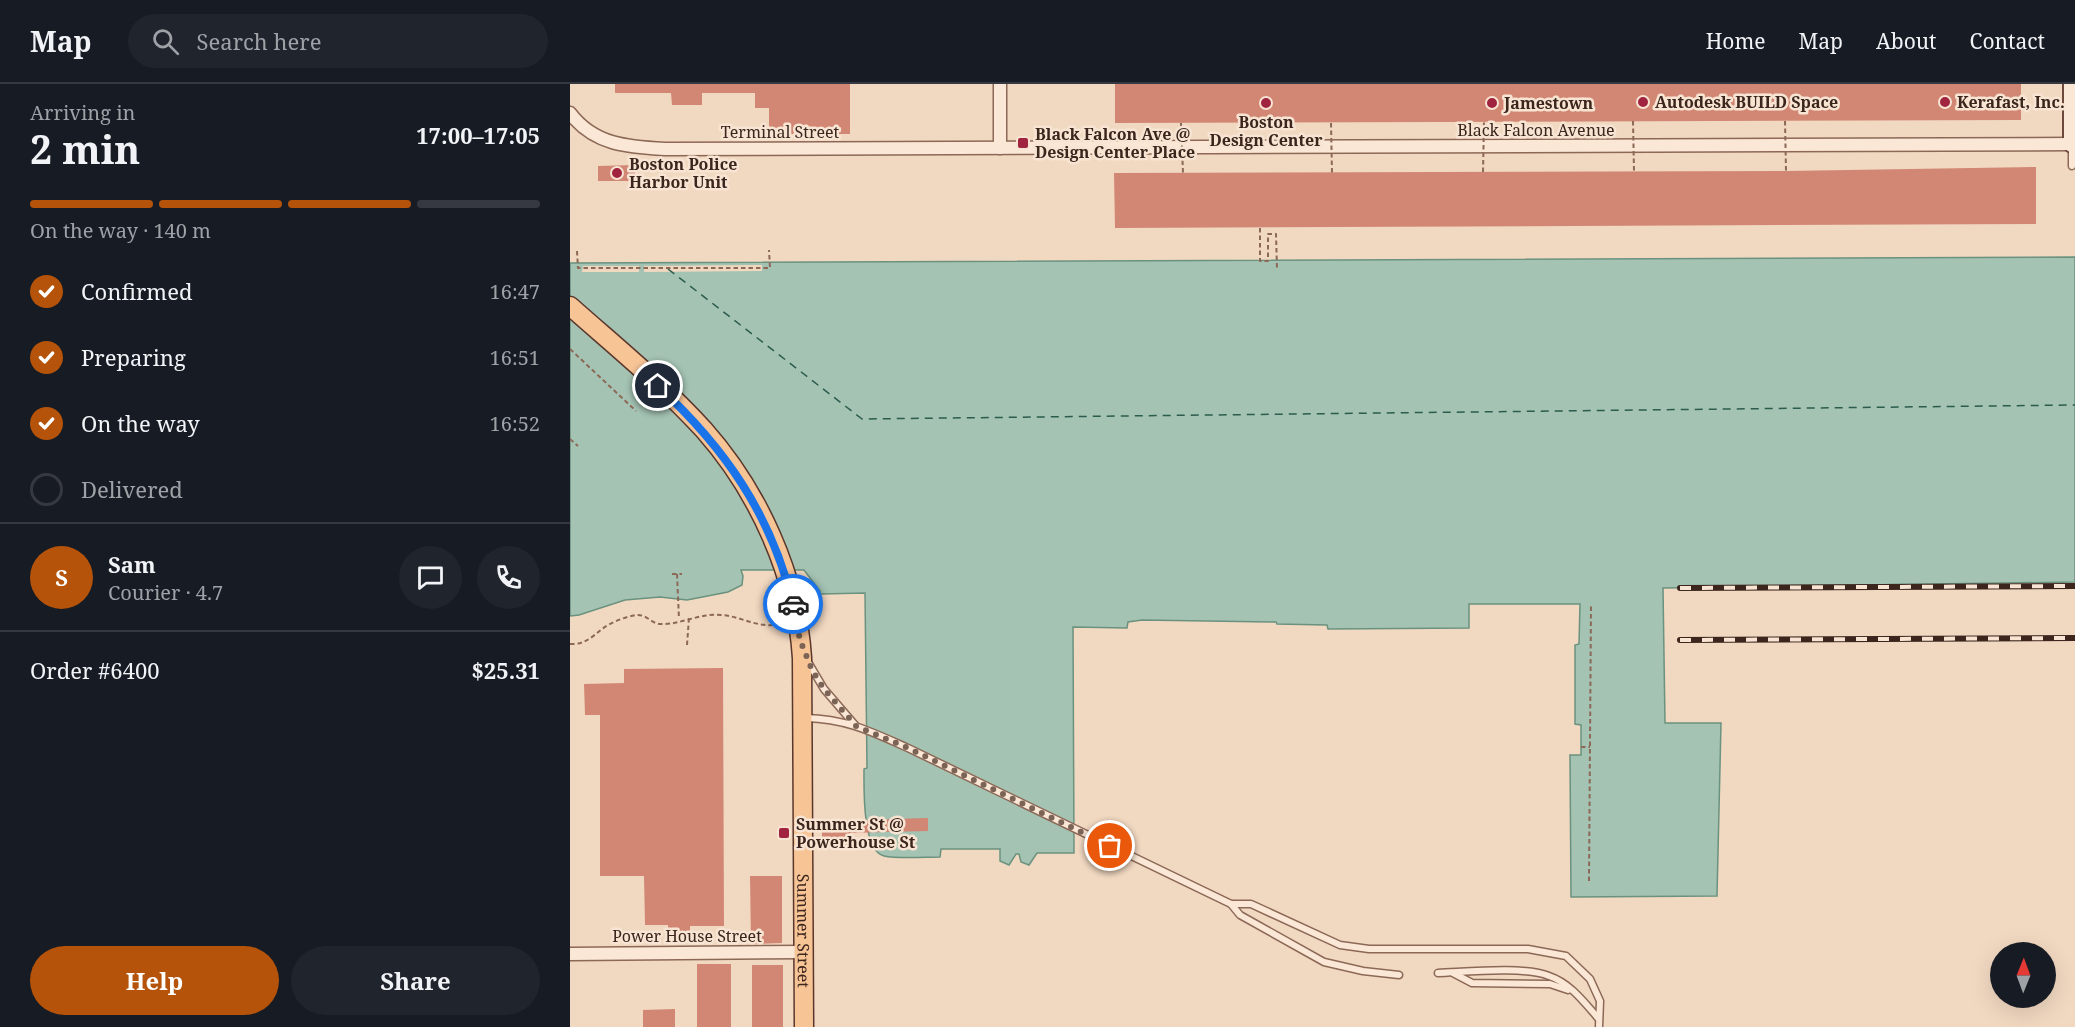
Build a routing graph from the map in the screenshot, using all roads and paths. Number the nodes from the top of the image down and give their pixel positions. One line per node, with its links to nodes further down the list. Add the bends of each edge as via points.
1 (1000, 84): 10 (street)
2 (2072, 84): 9 (street)
3 (570, 113): 10 (street, Terminal Street, via 591,134 629,147)
4 (1633, 121): 12 (path, bridge)
5 (1785, 121): 13 (path, bridge)
6 (1484, 122): 15 (path, bridge)
7 (1181, 123): 16 (path, bridge)
8 (1331, 123): 14 (path, bridge)
9 (2072, 144): 10 (street, Black Falcon Avenue); 11 (lane)
10 (1000, 148)
11 (2072, 166)
12 (1634, 171)
13 (1786, 171)
14 (1332, 172)
15 (1483, 172)
16 (1183, 173)
17 (1260, 228): 20 (path, via 1260,261 1268,261 1268,234 1276,234)
18 (769, 250): 19 (path, via 770,268 668,269 578,268)
19 (577, 251)
20 (1277, 269)
21 (570, 306): 33 (main road, Summer Street, via 683,408 715,444 753,500 767,529 786,577)
22 (570, 349): 23 (path)
23 (636, 411)
24 (570, 439): 25 (path)
25 (578, 446)
26 (672, 574): 27 (path)
27 (677, 574): 28 (path); 31 (path)
28 (682, 574)
29 (1591, 605): 39 (path)
30 (689, 618): 31 (path); 32 (path, via 724,615 761,626); 35 (path)
31 (679, 620): 34 (path, via 660,624 636,615 613,622 580,644)
32 (779, 624)
33 (800, 640): 36 (main road, Summer Street); 37 (lane, via 814,675)
34 (570, 644)
35 (687, 645)
36 (802, 718): 37 (lane, via 831,719); 42 (main road, Summer Street)
37 (856, 726): 41 (lane)
38 (1581, 747): 39 (path)
39 (1591, 747): 40 (path)
40 (1589, 881)
41 (1232, 904): 46 (lane, via 1240,915 1323,962); 48 (lane, via 1251,904 1340,945 1369,949 1528,948 1566,956 1590,979 1600,1000)
42 (803, 952): 43 (street, Power House Street); 49 (main road, Summer Street)
43 (570, 954)
44 (1438, 973): 45 (lane)
45 (1452, 973): 47 (lane, via 1472,982 1550,984); 47 (lane, via 1531,971 1551,976)
46 (1399, 975)
47 (1576, 993): 48 (lane)
48 (1598, 1018): 50 (lane)
49 (804, 1027)
50 (1599, 1027)

